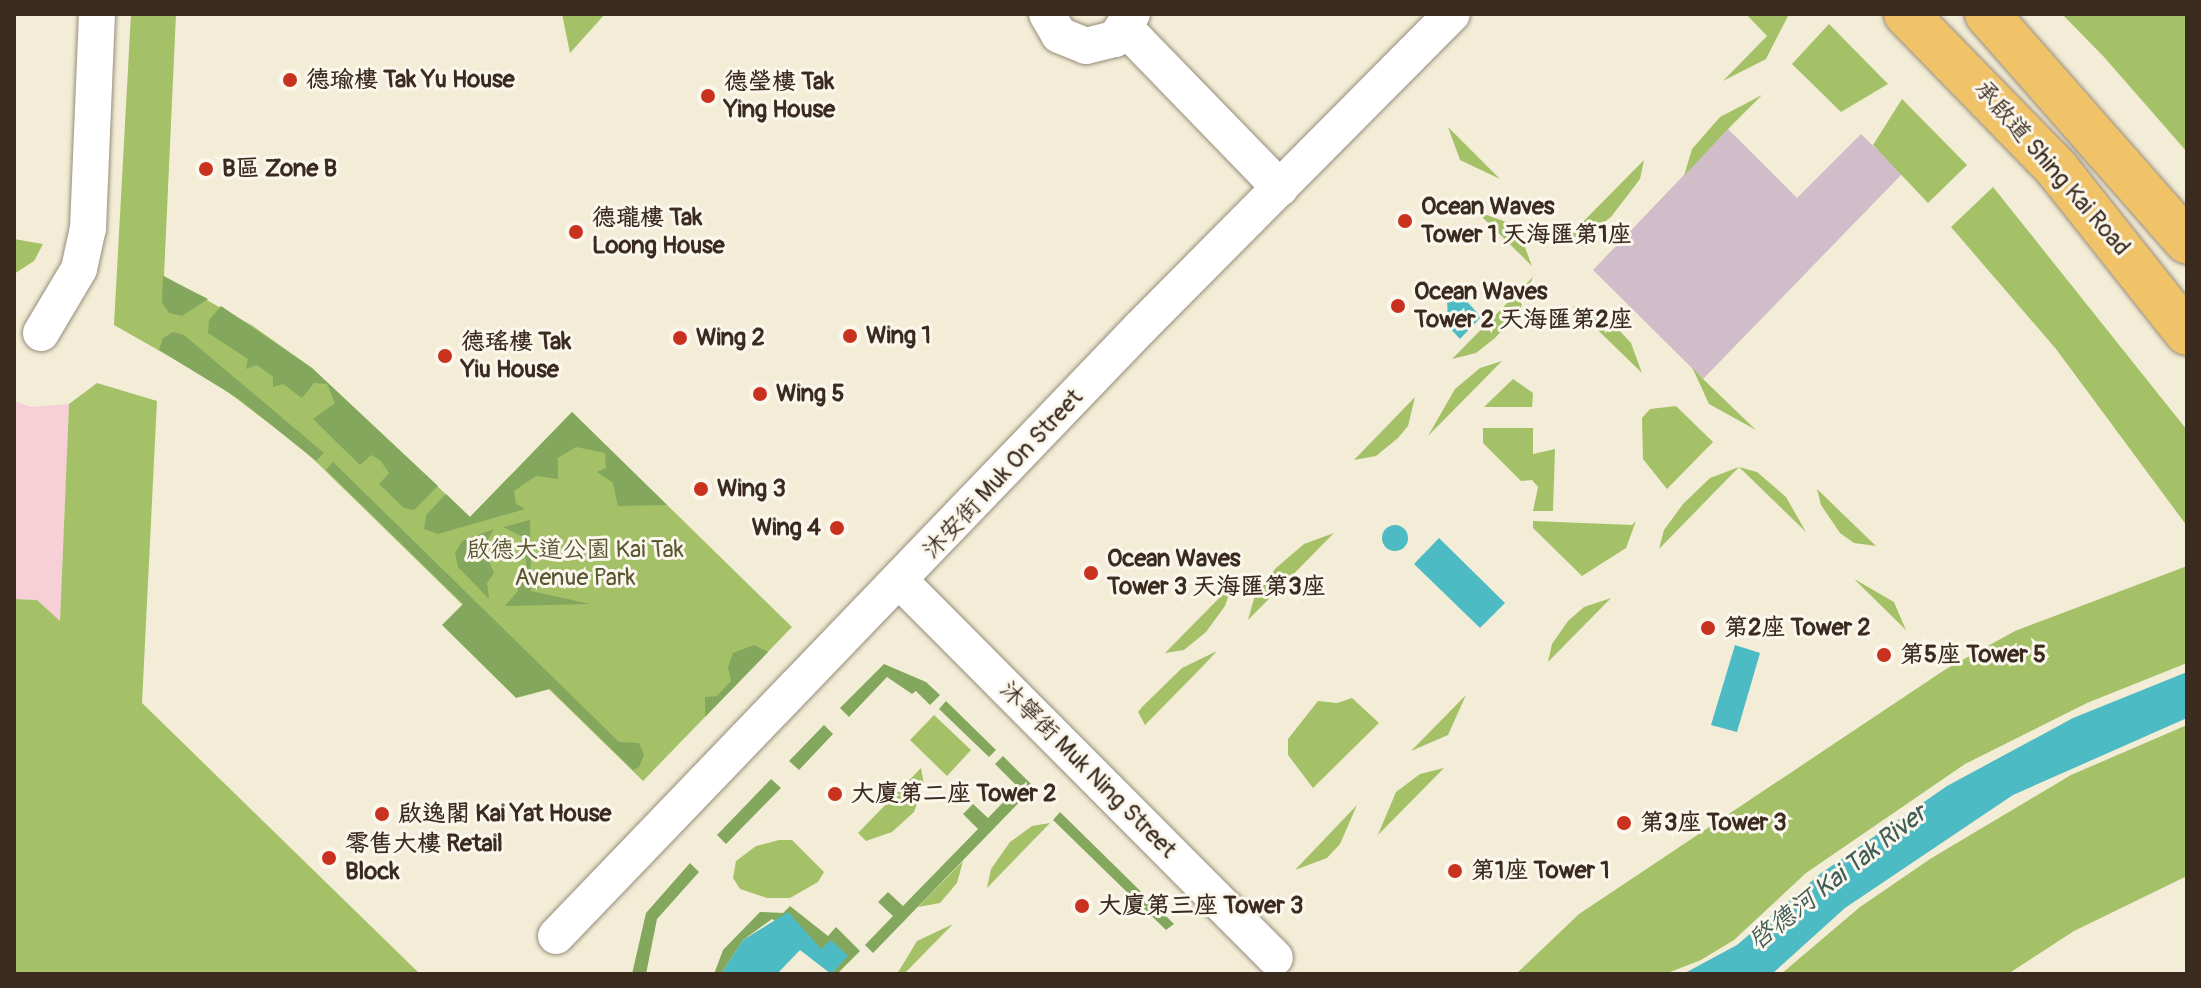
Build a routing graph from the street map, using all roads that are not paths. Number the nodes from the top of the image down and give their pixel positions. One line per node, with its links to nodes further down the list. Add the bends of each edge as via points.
1 (97, 14): 9 (street, via 88,228 79,269)
2 (1047, 14): 6 (street, via 1059,35 1086,46 1115,39)
3 (1452, 14): 7 (street, 沐安街 Muk On Street)
4 (1906, 14): 10 (main road, 承啟道 Shing Kai Road, via 2057,169)
5 (1987, 14): 8 (main road)
6 (1129, 21): 7 (street)
7 (1280, 188): 11 (street, 沐安街 Muk On Street)
8 (2187, 242)
9 (41, 333)
10 (2187, 333)
11 (901, 582): 12 (street, 沐安街 Muk On Street); 13 (street, 沐寧街 Muk Ning Street)
12 (556, 936)
13 (1275, 958)

